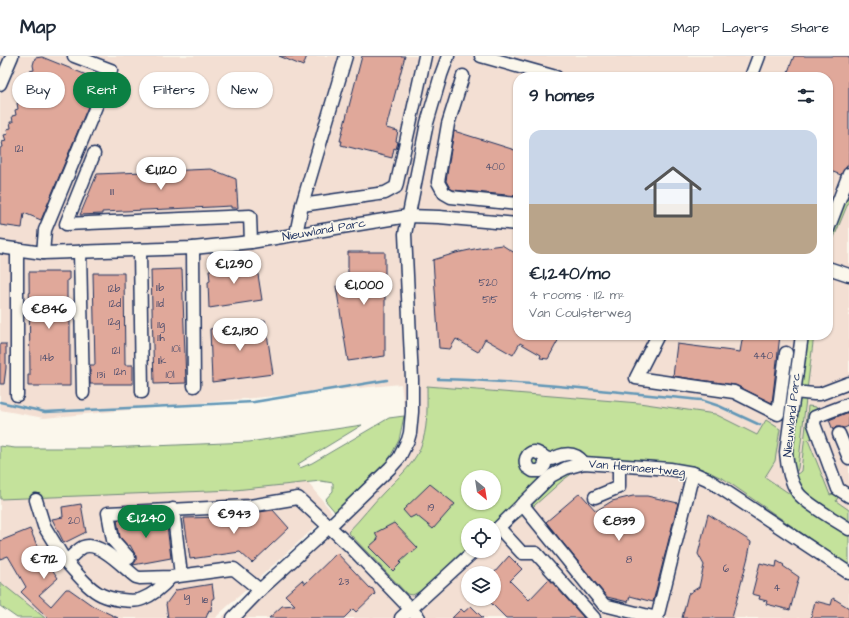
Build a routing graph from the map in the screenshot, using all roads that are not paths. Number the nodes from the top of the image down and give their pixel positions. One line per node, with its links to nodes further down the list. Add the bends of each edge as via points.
1 (12, 56): 11 (street)
2 (74, 56): 29 (street, via 111,70 45,230)
3 (346, 56): 18 (street)
4 (425, 56): 12 (street)
5 (448, 56): 13 (street)
6 (481, 56): 8 (street)
7 (759, 56): 9 (street)
8 (538, 72)
9 (753, 72)
10 (463, 76): 14 (street)
11 (0, 84)
12 (409, 122): 13 (street); 18 (street, via 396,187 385,193)
13 (427, 122): 14 (street); 20 (street)
14 (448, 124): 17 (street, via 438,182 444,193 451,197)
15 (94, 154): 23 (street, via 66,224 250,216)
16 (849, 174): 19 (street)
17 (513, 203)
18 (302, 205): 22 (street)
19 (833, 215)
20 (408, 216): 21 (street, Nieuwland Parc); 22 (street, Nieuwland Parc); 55 (street, via 405,234 412,379 410,432 399,458)
21 (513, 224)
22 (296, 234): 23 (street, Nieuwland Parc)
23 (251, 242): 25 (street, Nieuwland Parc)
24 (0, 247): 26 (street, Nieuwland Parc)
25 (193, 248): 27 (street, Nieuwland Parc); 36 (street)
26 (17, 249): 29 (street, Nieuwland Parc); 40 (street)
27 (140, 250): 28 (street, Nieuwland Parc); 37 (street)
28 (80, 252): 29 (street, Nieuwland Parc); 39 (street)
29 (43, 253)
30 (833, 270): 31 (street)
31 (849, 275)
32 (655, 340): 34 (street, via 636,378 734,392 778,414)
33 (801, 340): 38 (street, Nieuwland Parc)
34 (786, 353)
35 (849, 383): 38 (street, via 820,394)
36 (194, 386)
37 (142, 392)
38 (794, 392): 57 (street, Nieuwland Parc, via 786,452 790,476 799,494 809,503)
39 (83, 393)
40 (17, 395)
41 (849, 404): 50 (street, via 815,417 814,424 838,489)
42 (839, 434): 44 (street)
43 (544, 458): 45 (street, via 552,460 573,454); 47 (street, via 545,465); 47 (street, via 535,452 526,460 529,470)
44 (849, 458)
45 (584, 463): 46 (street, Van Hennaertweg); 49 (street, Van Hennaertweg, via 566,468)
46 (619, 465): 48 (street, Van Hennaertweg); 51 (street, via 619,487)
47 (540, 471): 49 (street)
48 (693, 473): 53 (street, via 657,618 604,605); 62 (street, Van Hennaertweg, via 707,479)
49 (545, 482): 53 (street, Van Hennaertweg)
50 (849, 496)
51 (595, 497)
52 (36, 500): 61 (street, via 44,526)
53 (522, 504): 56 (street, Van Hennaertweg)
54 (173, 509): 55 (street, via 250,506 298,498); 59 (street, via 108,513 114,540); 63 (street)
55 (330, 526): 64 (street); 65 (street)
56 (501, 526)
57 (849, 529)
58 (501, 534): 68 (street, via 522,553 536,553)
59 (129, 558)
60 (467, 558): 65 (street)
61 (66, 562): 63 (street, via 75,552 90,546 100,548 112,556 136,577); 63 (street, via 100,594 118,600 140,600)
62 (849, 573)
63 (176, 576): 64 (street, via 234,569)
64 (260, 590): 66 (street)
65 (415, 614): 67 (street)
66 (234, 618)
67 (401, 618)
68 (594, 618)

